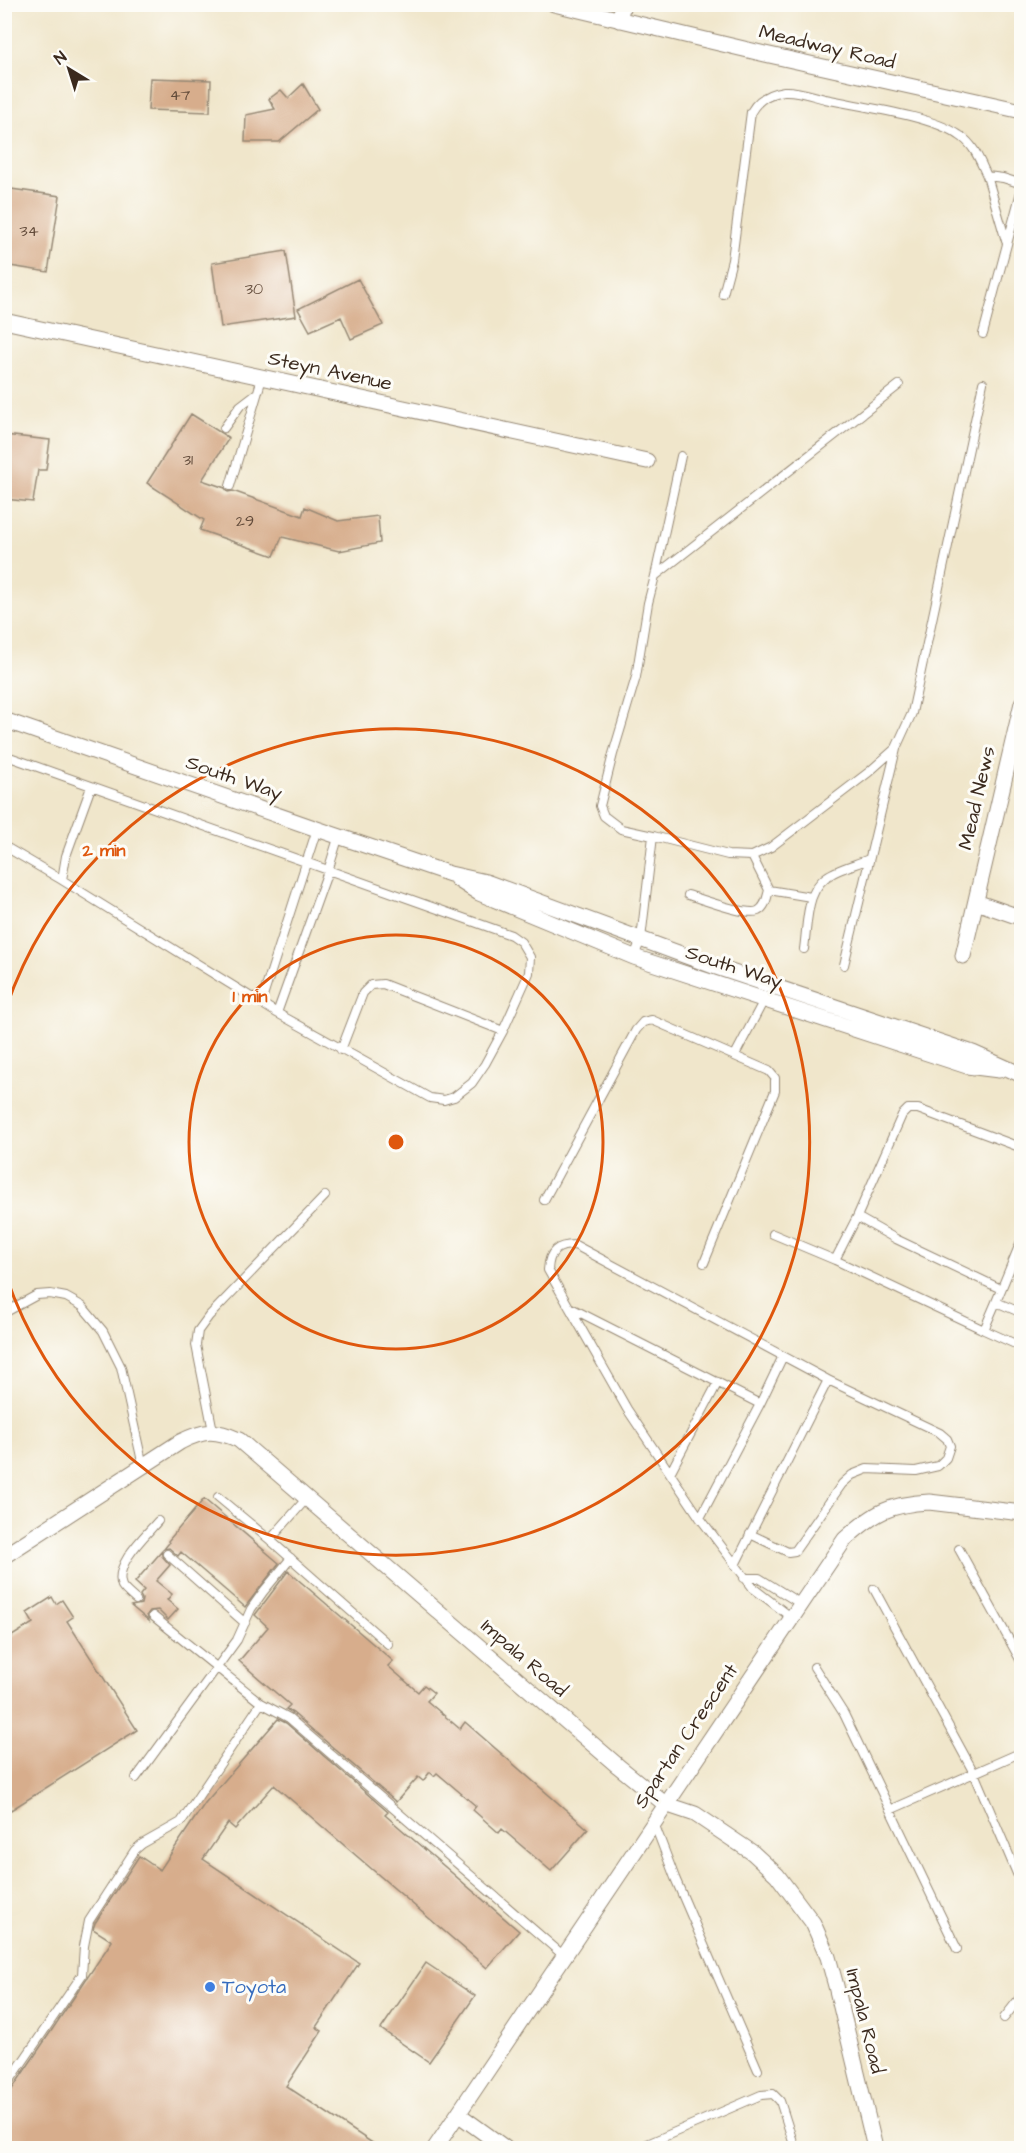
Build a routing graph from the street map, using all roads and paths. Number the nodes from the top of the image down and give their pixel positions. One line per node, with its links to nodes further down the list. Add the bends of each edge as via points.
1 (554, 4): 2 (street, Meadway Road)
2 (621, 12): 3 (street, Meadway Road, via 776,57)
3 (1022, 111)
4 (987, 177): 5 (lane); 7 (lane); 8 (lane, via 967,140 945,127 787,91 765,97 751,112 732,260)
5 (1022, 183)
6 (1022, 188): 7 (lane)
7 (1007, 243): 10 (lane)
8 (723, 294)
9 (4, 321): 11 (street, Steyn Avenue)
10 (983, 334)
11 (262, 378): 14 (lane); 17 (street, Steyn Avenue)
12 (983, 383): 22 (lane, via 912,713)
13 (899, 385): 19 (lane)
14 (257, 393): 15 (lane, via 240,406); 18 (lane)
15 (224, 428)
16 (681, 456): 19 (lane)
17 (647, 461)
18 (230, 486)
19 (656, 576): 27 (lane, via 636,677 600,806 604,816 621,829)
20 (1022, 703): 38 (street, Mead News)
21 (4, 720): 25 (street, South Way)
22 (896, 748): 29 (lane, via 771,846); 30 (lane)
23 (4, 756): 24 (lane)
24 (91, 787): 31 (lane); 34 (lane, via 66,856)
25 (317, 829): 26 (street, South Way); 31 (lane)
26 (339, 835): 32 (lane); 33 (street, South Way)
27 (653, 836): 29 (lane, via 728,855); 40 (lane)
28 (4, 846): 34 (lane)
29 (752, 856): 35 (lane)
30 (869, 859): 37 (lane, via 831,873 817,885); 44 (lane)
31 (306, 862): 32 (lane); 46 (lane)
32 (328, 871): 47 (lane); 48 (lane, via 512,935 521,942 530,957 529,973)
33 (450, 874): 40 (street, South Way, via 486,882); 43 (street, South Way, via 479,892)
34 (62, 880): 46 (lane)
35 (769, 890): 36 (lane, via 765,905 758,911 747,912); 37 (lane)
36 (688, 895)
37 (811, 897): 41 (lane)
38 (976, 902): 39 (street); 42 (street, Mead News)
39 (1022, 918)
40 (641, 939): 43 (lane); 45 (street, South Way)
41 (804, 949)
42 (963, 956)
43 (634, 957): 45 (street, South Way)
44 (844, 965)
45 (767, 992): 50 (lane); 51 (street, South Way, via 967,1066)
46 (261, 1003): 47 (lane)
47 (277, 1013): 49 (lane)
48 (503, 1031): 49 (lane, via 472,1083 444,1100 430,1098); 49 (lane, via 383,984 371,985 363,993)
49 (341, 1050)
50 (735, 1055): 54 (lane, via 652,1020 643,1023); 59 (lane, via 769,1071 776,1078 775,1091)
51 (1019, 1074)
52 (1022, 1148): 55 (lane, via 918,1109 908,1109)
53 (325, 1196): 71 (lane, via 198,1331 196,1345)
54 (544, 1200)
55 (857, 1217): 58 (lane); 60 (lane)
56 (773, 1234): 58 (lane)
57 (1022, 1239): 60 (lane)
58 (835, 1260): 65 (lane)
59 (704, 1263)
60 (1001, 1289): 61 (lane)
61 (996, 1302): 64 (lane); 65 (lane)
62 (568, 1306): 67 (lane, via 548,1270 549,1259 556,1249 575,1245); 69 (lane); 73 (lane, via 627,1409)
63 (4, 1312): 72 (lane, via 37,1295 50,1293 82,1306 103,1331 121,1366)
64 (1022, 1313)
65 (984, 1330): 66 (lane)
66 (1022, 1347)
67 (783, 1356): 68 (lane); 70 (lane)
68 (828, 1380): 80 (lane); 80 (lane, via 940,1433 950,1446 946,1458 938,1466 916,1471 867,1469 852,1475 795,1551 788,1552)
69 (718, 1382): 70 (lane); 73 (lane)
70 (760, 1404): 77 (lane)
71 (213, 1431): 72 (street, via 180,1442); 75 (street, Impala Road, via 239,1440)
72 (143, 1466): 85 (street)
73 (670, 1473): 77 (lane)
74 (218, 1497): 81 (lane)
75 (307, 1498): 81 (lane); 103 (street, Impala Road)
76 (1022, 1513): 91 (street, Spartan Crescent, via 929,1502 877,1513 845,1539)
77 (700, 1518): 87 (lane)
78 (158, 1521): 90 (lane, via 124,1562 120,1575 123,1587)
79 (1022, 1526): 83 (lane)
80 (750, 1534): 87 (lane)
81 (270, 1540): 86 (lane)
82 (959, 1549): 96 (lane)
83 (1022, 1553)
84 (167, 1554): 94 (lane)
85 (4, 1556)
86 (291, 1558): 94 (lane, via 262,1592); 95 (lane)
87 (735, 1565): 88 (lane)
88 (744, 1578): 91 (lane, via 759,1578); 93 (lane)
89 (874, 1589): 101 (lane)
90 (136, 1600)
91 (801, 1604): 93 (street, Spartan Crescent)
92 (153, 1616): 97 (lane)
93 (792, 1618): 103 (street, Spartan Crescent)
94 (245, 1623): 97 (lane)
95 (388, 1644)
96 (1022, 1662)
97 (217, 1667): 99 (lane); 102 (lane)
98 (814, 1667): 104 (lane, via 844,1714)
99 (261, 1702): 108 (lane, via 289,1718); 112 (lane, via 181,1822 135,1850 89,1921 82,1975)
100 (1022, 1752): 101 (lane)
101 (974, 1773): 104 (lane); 106 (lane)
102 (136, 1778)
103 (665, 1804): 105 (street, Spartan Crescent); 118 (street, Impala Road, via 695,1814 753,1853 777,1875 813,1923 836,1986)
104 (890, 1810): 107 (lane)
105 (653, 1822): 108 (street, Spartan Crescent); 111 (lane)
106 (1021, 1883)
107 (957, 1949)
108 (564, 1956): 113 (street, Spartan Crescent)
109 (1022, 1995): 110 (lane)
110 (1004, 2018)
111 (758, 2070)
112 (4, 2089)
113 (458, 2114): 114 (street, Spartan Crescent); 115 (street)
114 (435, 2148)
115 (505, 2148)
116 (638, 2148): 117 (lane, via 761,2095 773,2094 780,2101)
117 (795, 2148)
118 (875, 2148)

